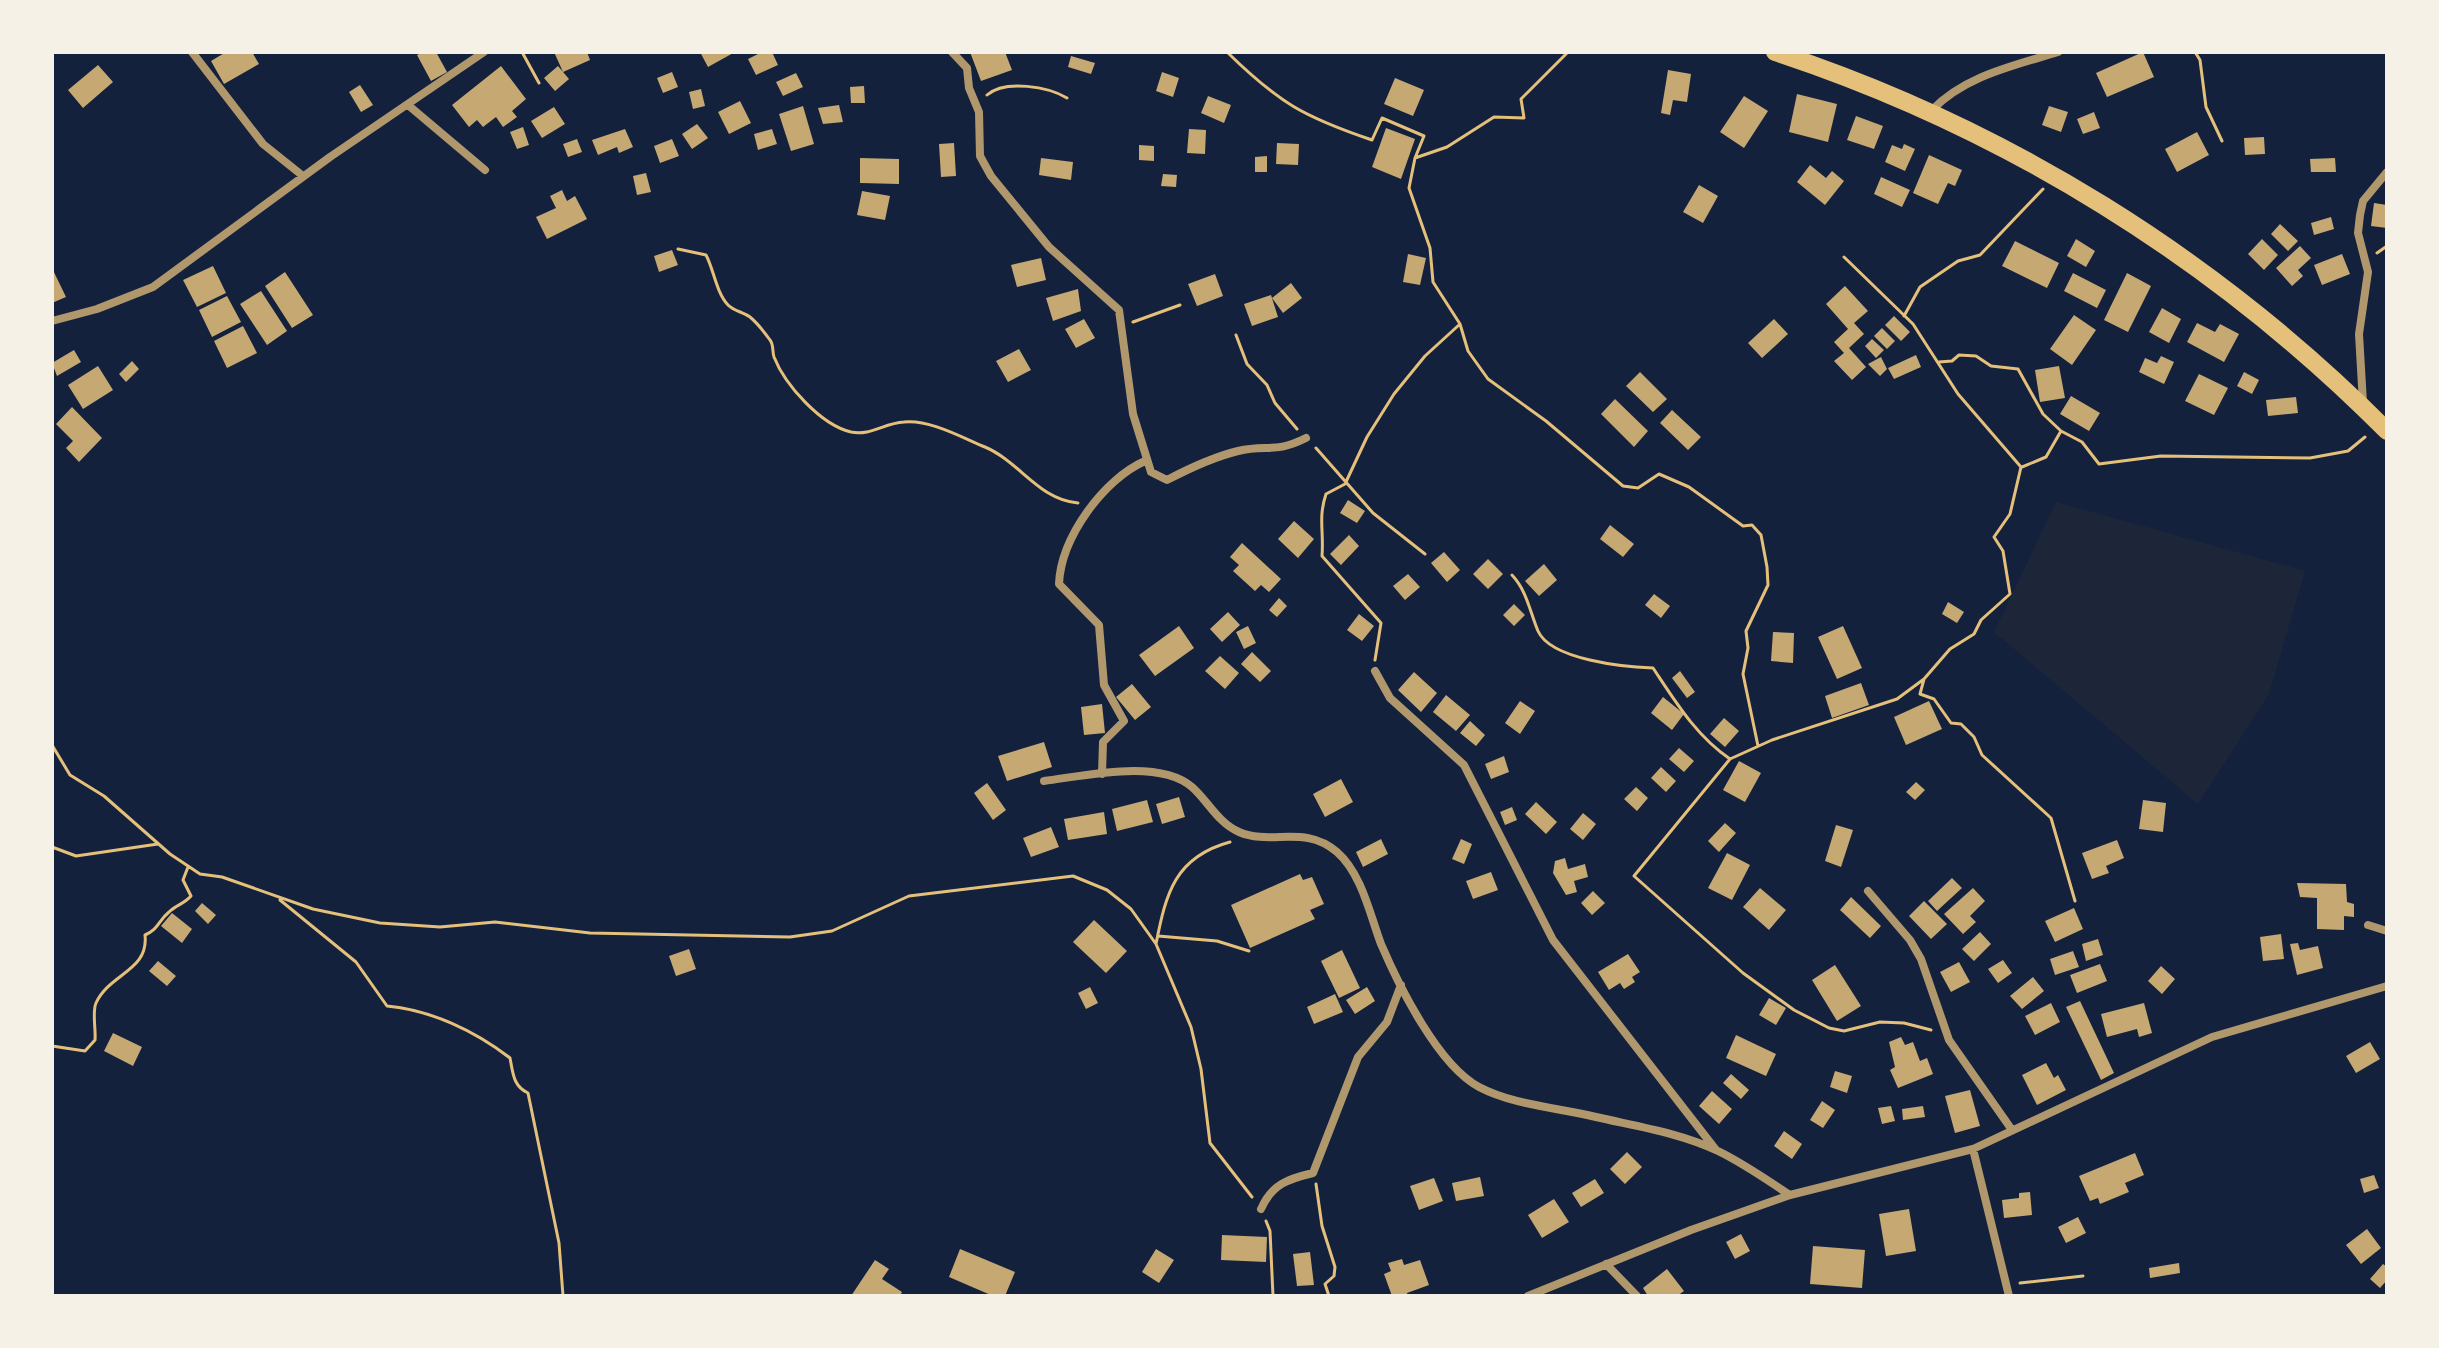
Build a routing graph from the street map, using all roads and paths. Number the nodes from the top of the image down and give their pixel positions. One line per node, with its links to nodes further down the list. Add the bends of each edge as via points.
1 (192, 52): 19 (street, via 263,144)
2 (484, 52): 12 (street)
3 (522, 52): 10 (path)
4 (952, 52): 14 (street, via 967,68)
5 (1227, 52): 16 (path, via 1271,94 1311,118 1372,140 1382,118 1424,136)
6 (1568, 52): 16 (path, via 1521,99 1524,118 1494,117 1447,147)
7 (1775, 52): 13 (main road)
8 (2058, 52): 13 (street, via 1978,78)
9 (2195, 52): 15 (path, via 2206,107)
10 (539, 83)
11 (1067, 98): 14 (path, via 1007,86 991,91)
12 (408, 105): 17 (street); 19 (street)
13 (1930, 111): 20 (main road)
14 (979, 112): 26 (street, via 980,156 991,176 1049,247 1119,310)
15 (2222, 141)
16 (1415, 158): 27 (path, via 1409,188 1430,248 1433,282)
17 (485, 170)
18 (2387, 172): 30 (street, via 2363,201 2358,233 2368,260 2359,334)
19 (303, 176): 25 (street, via 153,287)
20 (2055, 177): 24 (path, via 1980,255 1958,261 1920,287); 30 (main road, via 2216,282)
21 (678, 249): 37 (path, via 706,255 729,306 750,317 772,342 784,373 811,410 828,423 870,433 907,421 939,430 1016,464 1054,499)
22 (1844, 257): 24 (path)
23 (1180, 305): 26 (path)
24 (1904, 316): 29 (path)
25 (52, 321)
26 (1121, 324): 34 (street)
27 (1460, 324): 36 (path, via 1394,394); 43 (path, via 1468,351 1488,379 1623,486 1638,488 1659,474 1689,487 1761,535 1768,585 1746,631 1743,674)
28 (1236, 335): 33 (path, via 1247,364)
29 (1937, 362): 32 (path, via 1976,356 1991,366 2018,369 2043,414); 35 (path)
30 (2363, 409): 31 (main road)
31 (2384, 428): 32 (path, via 2348,451 2310,458 2161,456 2099,464 2082,442)
32 (2061, 431): 35 (path, via 2046,457)
33 (1306, 438): 34 (street, via 1284,449 1224,455 1167,480 1151,472); 36 (path)
34 (1145, 461): 37 (street, via 1120,475)
35 (2021, 467): 41 (path, via 2010,514 1994,537 2003,551 2010,594)
36 (1345, 484): 38 (path); 40 (path, via 1326,494 1319,514 1322,556 1381,623)
37 (1094, 502): 45 (street, via 1064,555 1059,584 1099,625 1104,685 1124,721 1103,742)
38 (1425, 554)
39 (1512, 575): 44 (path, via 1539,634 1552,648 1614,665 1653,668 1697,732)
40 (1375, 671): 65 (street, via 1390,698 1464,765 1553,940)
41 (1924, 679): 43 (path, via 1897,699); 53 (path, via 1920,694 1934,699 1951,723 1961,724 1982,755 2051,818)
42 (52, 745): 48 (path, via 70,775 133,819)
43 (1758, 746): 44 (path)
44 (1730, 759): 61 (path, via 1634,876 1743,973 1794,1010 1844,1031 1880,1022 1904,1023)
45 (1102, 774): 46 (street); 47 (street, via 1139,771 1176,778 1191,785 1226,824)
46 (1044, 781)
47 (1253, 836): 56 (path, via 1212,847 1179,871 1163,907); 59 (street, via 1318,839 1339,854 1356,878)
48 (158, 844): 49 (path, via 76,856); 50 (path)
49 (52, 847)
50 (188, 867): 52 (path); 62 (path, via 183,880 191,896 145,935 147,950 139,963 116,978 94,1005 95,1040 85,1051)
51 (1868, 891): 61 (street, via 1921,959)
52 (277, 897): 57 (path, via 394,924 495,922 590,933 790,937 832,931 909,896 1073,876 1107,890 1131,909); 72 (path, via 356,962 387,1006 415,1008 468,1031 510,1058 515,1081 528,1093 534,1112 559,1243)
53 (2075, 901)
54 (2368, 925): 55 (street)
55 (2387, 931)
56 (1158, 936): 57 (path); 58 (path, via 1217,941)
57 (1156, 944): 68 (path, via 1191,1027 1210,1143)
58 (1249, 951)
59 (1401, 985): 65 (street, via 1445,1056 1478,1086); 66 (street, via 1387,1022 1358,1057)
60 (2387, 986): 63 (street, via 2212,1037)
61 (1949, 1040): 63 (street)
62 (52, 1046)
63 (2012, 1130): 64 (street)
64 (1973, 1149): 67 (street); 71 (street)
65 (1717, 1150): 67 (street)
66 (1313, 1173): 68 (street, via 1283,1180); 74 (path, via 1335,1267 1325,1284)
67 (1790, 1195): 69 (street)
68 (1261, 1209): 73 (path, via 1270,1231)
69 (1606, 1264): 75 (street); 76 (street)
70 (2083, 1276): 71 (path)
71 (2006, 1285): 77 (street)
72 (563, 1296)
73 (1273, 1296)
74 (1329, 1296)
75 (1528, 1296)
76 (1637, 1296)
77 (2009, 1296)

